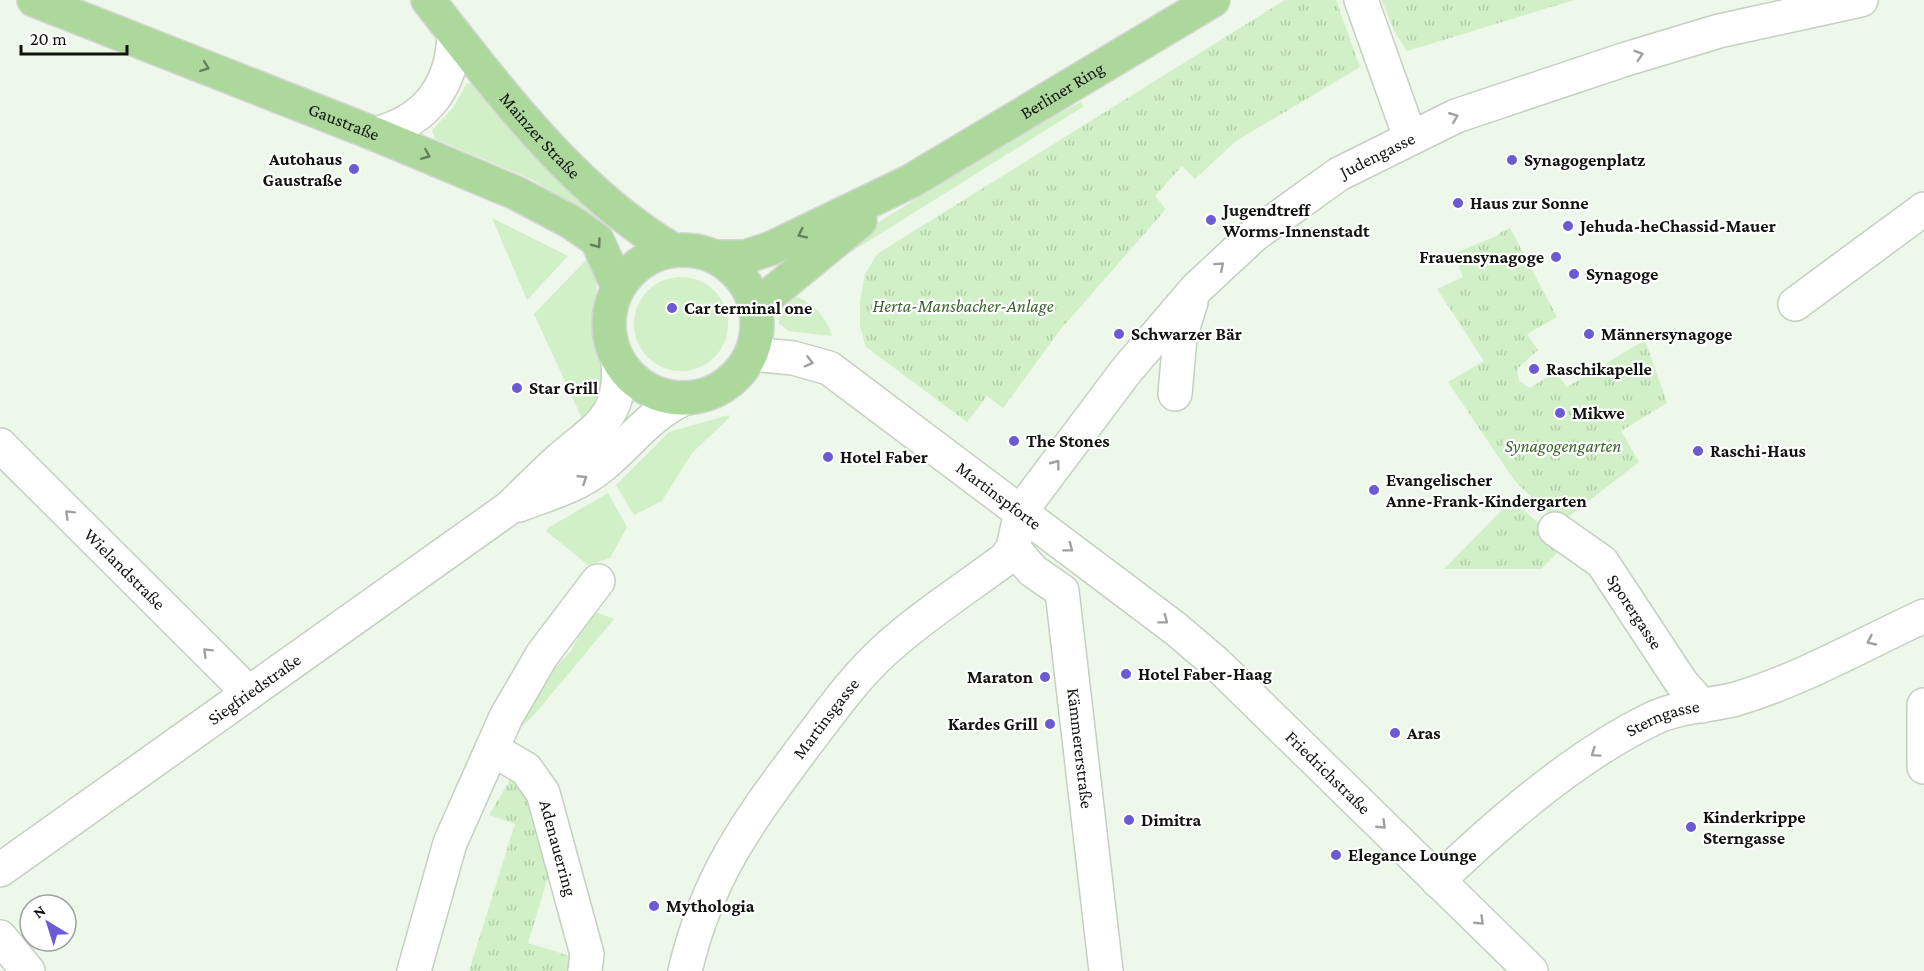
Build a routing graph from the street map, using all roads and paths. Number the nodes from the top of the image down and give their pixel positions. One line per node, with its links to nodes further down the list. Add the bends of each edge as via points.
1 (34, 0): 7 (main road, Gaustraße, one-way to 7)
2 (428, 0): 6 (main road, Mainzer Straße)
3 (1213, 0): 9 (main road, Berliner Ring)
4 (1861, 0): 8 (street, Judengasse, one-way to 4, via 1455,116 1634,56 1719,31)
5 (1364, 10): 8 (street)
6 (453, 33): 7 (street, via 449,74 439,91 411,120); 11 (main road, Mainzer Straße, via 580,178 623,217)
7 (375, 134): 13 (main road, Gaustraße, one-way to 13, via 516,193 571,222 597,240)
8 (1410, 137): 14 (street, Judengasse, one-way to 8, via 1301,198)
9 (911, 181): 12 (main road, Berliner Ring, one-way to 12, via 772,248 745,257); 16 (main road, Berliner Ring)
10 (1924, 209): 15 (street)
11 (673, 250): 12 (main road); 13 (main road, via 636,266)
12 (717, 257): 16 (main road, via 738,273)
13 (618, 287): 18 (main road, via 608,324)
14 (1196, 289): 19 (street, via 1180,337); 23 (street, Judengasse, one-way to 14, via 1126,371)
15 (1794, 304)
16 (755, 307): 17 (main road, via 757,331)
17 (751, 354): 20 (main road, via 735,378 724,386); 23 (street, Martinspforte, one-way to 23, via 794,358 828,368)
18 (618, 362): 20 (main road, via 646,388); 22 (street, Siegfriedstraße, via 616,400 604,423)
19 (1175, 394)
20 (683, 399): 22 (street, Siegfriedstraße, one-way to 20, via 573,485 608,461 655,414)
21 (2, 451): 29 (street, Wielandstraße, one-way to 21)
22 (509, 508): 29 (street, Siegfriedstraße)
23 (1021, 511): 25 (street); 27 (street, Martinspforte, one-way to 27)
24 (1556, 529): 30 (street, Sporergasse, via 1602,562 1681,682)
25 (1013, 548): 38 (street, Martinsgasse, via 1005,559 888,648 842,697 756,810 736,843 706,898); 39 (street, Kämmererstraße, via 1033,571 1062,591)
26 (598, 581): 31 (street, via 542,656)
27 (1118, 584): 33 (street, Friedrichstraße, one-way to 33, via 1217,664)
28 (1924, 616): 30 (street, Sterngasse, one-way to 30, via 1779,683 1736,699)
29 (249, 693): 32 (street, Siegfriedstraße)
30 (1702, 706): 33 (street, Sterngasse, one-way to 33, via 1654,718 1600,749 1473,846)
31 (492, 749): 36 (street, via 450,843); 37 (street, Adenauerring, via 526,769 543,793 588,954)
32 (0, 870)
33 (1438, 881): 40 (street, Friedrichstraße, one-way to 40)
34 (0, 937): 35 (street)
35 (28, 971)
36 (414, 971)
37 (585, 971)
38 (685, 971)
39 (1106, 971)
40 (1531, 971)

